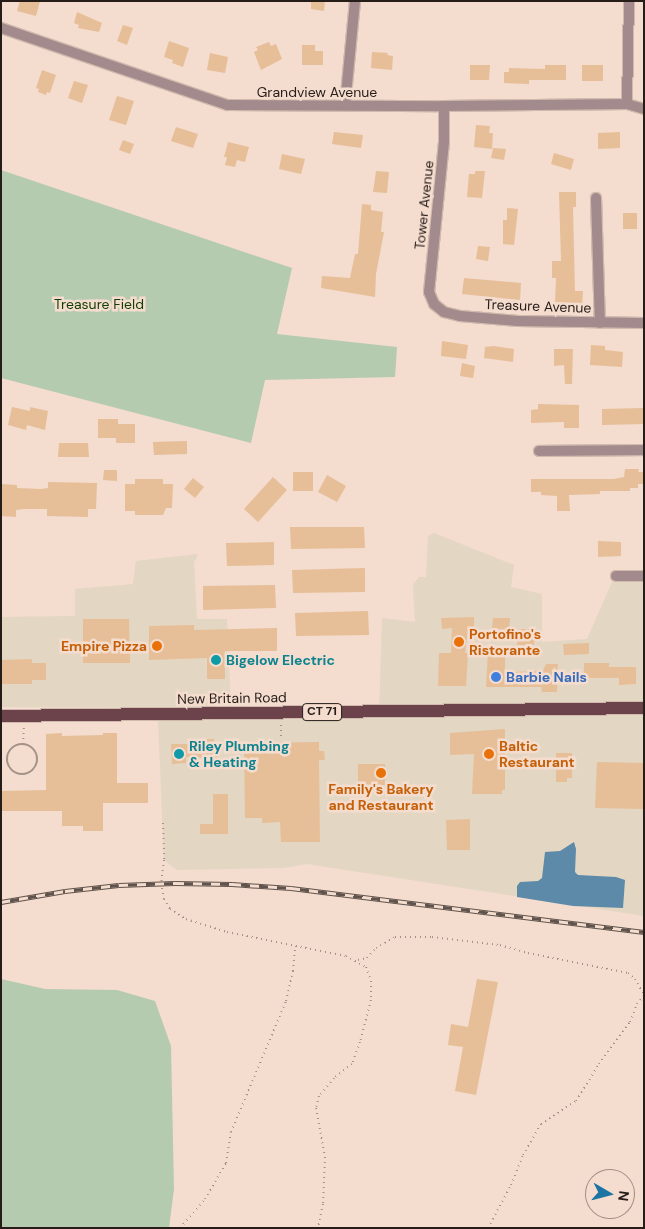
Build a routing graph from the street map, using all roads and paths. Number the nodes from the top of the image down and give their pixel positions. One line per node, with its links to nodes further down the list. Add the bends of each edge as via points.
1 (355, 1): 5 (street)
2 (629, 1): 4 (street)
3 (1, 28): 5 (street, Grandview Avenue, via 227,105)
4 (627, 104): 6 (street, Grandview Avenue); 7 (street, Grandview Avenue)
5 (345, 105): 6 (street, Grandview Avenue)
6 (444, 106): 9 (street, Tower Avenue, via 444,142 429,292)
7 (644, 109)
8 (596, 198): 11 (street)
9 (434, 304): 11 (street, Treasure Avenue, via 444,312 460,316)
10 (644, 322): 11 (street, Treasure Avenue)
11 (600, 323)
12 (644, 450): 13 (street)
13 (539, 451)
14 (616, 576): 15 (street)
15 (644, 576)
16 (644, 708): 17 (main road, New Britain Road / CT 71)
17 (1, 716)
18 (282, 725): 20 (path)
19 (24, 727): 21 (path)
20 (282, 738)
21 (23, 744): 21 (path, via 34,751 37,760 30,772 21,774 12,770 8,756 13,748)
22 (163, 823): 23 (path, via 161,883 170,909 186,919 227,932)
23 (294, 946): 24 (path); 26 (path, via 293,971 286,1001 231,1132 226,1163 205,1199)
24 (358, 960): 25 (path, via 367,958 376,948 395,937 432,937 500,945 628,973); 27 (path, via 366,967 371,982 371,1000 360,1042 352,1064 319,1096 316,1108 325,1157 324,1204)
25 (644, 996): 28 (path, via 576,1101 541,1124)
26 (180, 1228)
27 (318, 1228)
28 (488, 1228)

